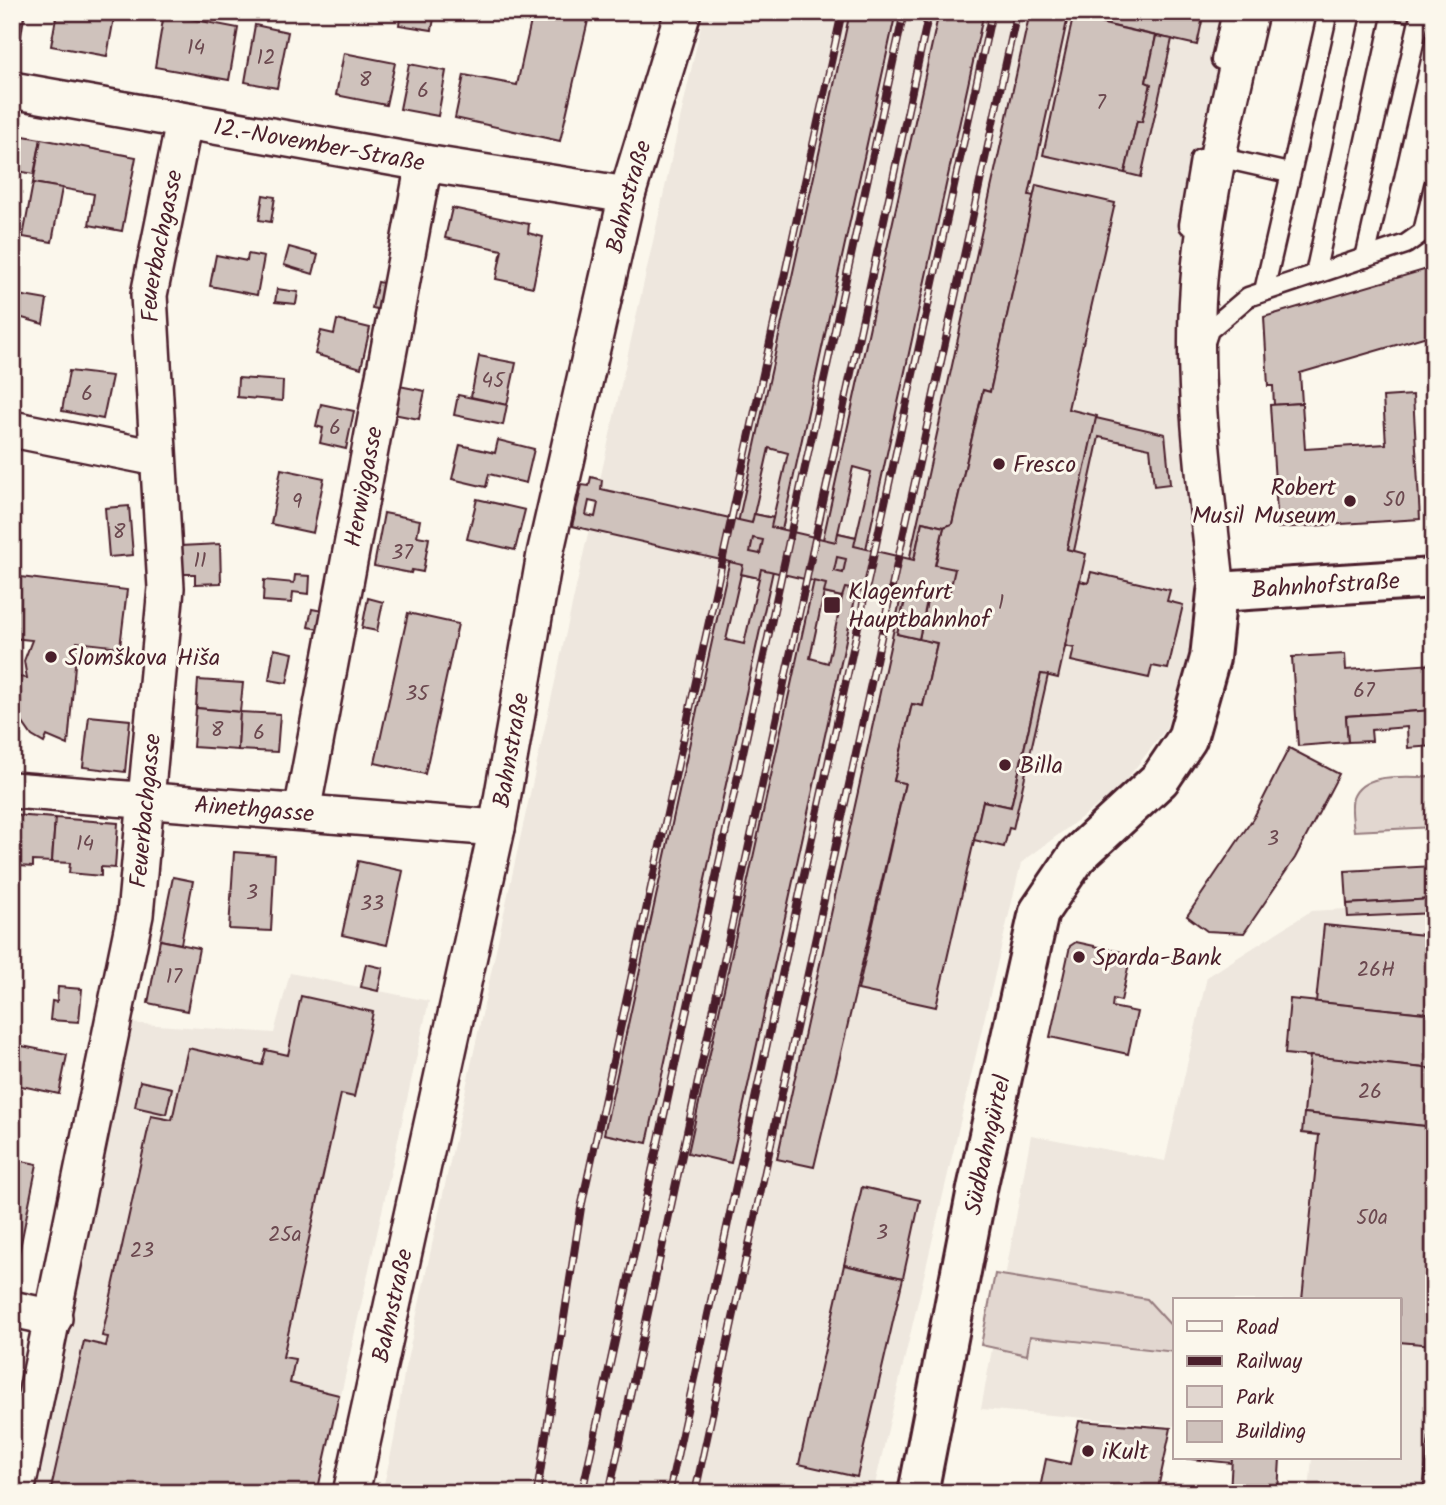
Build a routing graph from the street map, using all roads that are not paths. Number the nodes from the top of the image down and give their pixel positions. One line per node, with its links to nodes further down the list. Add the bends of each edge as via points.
1 (683, 12): 13 (street, Bahnstraße)
2 (1231, 12): 11 (lane)
3 (1250, 12): 11 (street)
4 (1328, 12): 10 (lane)
5 (1372, 12): 15 (lane)
6 (1421, 12): 14 (lane)
7 (12, 90): 8 (street, 12.-November-Straße)
8 (184, 122): 9 (street, 12.-November-Straße); 19 (street, Feuerbachgasse, via 149,295)
9 (424, 163): 13 (street, 12.-November-Straße); 24 (street, Herwiggasse)
10 (1289, 173): 11 (lane); 16 (lane)
11 (1205, 180): 17 (street); 21 (lane, via 1182,312 1201,581)
12 (1434, 186): 14 (lane, via 1423,232 1406,244)
13 (627, 195): 25 (street, Bahnstraße, via 545,554)
14 (1365, 258): 15 (lane)
15 (1315, 274): 16 (lane)
16 (1264, 291): 17 (lane, via 1230,308 1209,330)
17 (1198, 365): 21 (street)
18 (12, 429): 19 (street)
19 (157, 458): 23 (street, Feuerbachgasse, via 166,587)
20 (1434, 579): 21 (street, Bahnhofstraße)
21 (1217, 592): 30 (street, Südbahngürtel, via 1210,657 1187,739 1160,779 1077,856 1039,912 977,1189)
22 (12, 790): 23 (street, Ainethgasse)
23 (144, 802): 24 (street, Ainethgasse); 27 (street, Feuerbachgasse, via 135,915)
24 (302, 812): 25 (street, Ainethgasse)
25 (497, 828): 29 (street, Bahnstraße)
26 (12, 1309): 27 (street)
27 (54, 1318): 28 (street, Feuerbachgasse)
28 (16, 1493)
29 (351, 1493)
30 (918, 1493)

